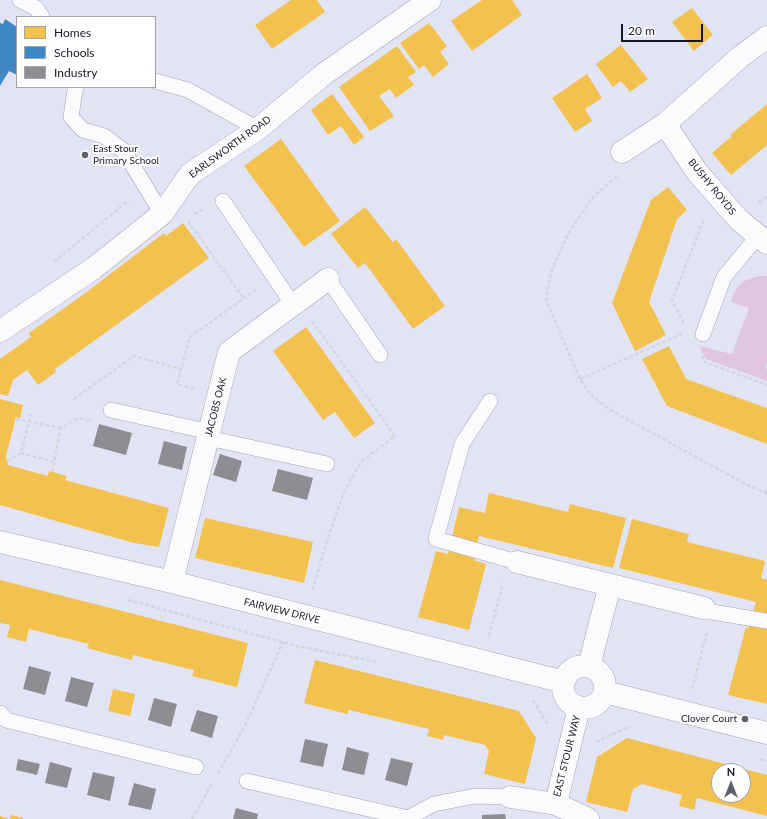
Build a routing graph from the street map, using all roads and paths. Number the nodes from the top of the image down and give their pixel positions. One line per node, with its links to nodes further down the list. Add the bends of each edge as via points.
1 (20, 0): 3 (lane, via 36,8)
2 (430, 0): 8 (street, EARLSWORTH ROAD, via 324,74)
3 (41, 16)
4 (767, 38): 7 (street, via 740,57)
5 (156, 81): 8 (lane, via 188,90)
6 (76, 88): 10 (lane, via 71,117 82,130 104,136 124,151)
7 (665, 124): 9 (street); 14 (street, BUSHY ROYDS, via 697,172 739,220)
8 (258, 129): 12 (street, EARLSWORTH ROAD, via 190,174)
9 (622, 152): 24 (path, via 625,169 593,197 568,234 551,272 546,300)
10 (145, 186): 12 (lane); 15 (path)
11 (222, 201): 18 (lane)
12 (162, 214): 19 (street, EARLSWORTH ROAD, via 94,268)
13 (186, 218): 17 (path)
14 (763, 240): 21 (lane, via 724,277)
15 (54, 262)
16 (328, 279): 18 (street, JACOBS OAK); 22 (lane)
17 (244, 299)
18 (293, 305): 33 (street, JACOBS OAK, via 229,352)
19 (0, 331)
20 (688, 331): 24 (path)
21 (703, 334)
22 (380, 355)
23 (181, 369): 25 (path, via 134,356)
24 (580, 379): 39 (path, via 591,395 612,411 749,486)
25 (74, 399)
26 (490, 401): 41 (lane, via 462,444 436,539)
27 (110, 410): 33 (lane)
28 (31, 414): 30 (path)
29 (16, 419): 30 (path)
30 (29, 422): 32 (path); 34 (path)
31 (96, 422): 32 (path, via 78,418)
32 (62, 428): 36 (path)
33 (209, 435): 37 (lane); 42 (street, JACOBS OAK)
34 (21, 453): 35 (path); 36 (path)
35 (8, 461)
36 (54, 462): 38 (path)
37 (327, 464)
38 (52, 472)
39 (767, 493)
40 (0, 542): 42 (street, FAIRVIEW DRIVE)
41 (513, 560): 43 (street); 47 (path)
42 (172, 582): 51 (street, FAIRVIEW DRIVE)
43 (610, 585): 45 (street); 50 (street)
44 (122, 598): 48 (path)
45 (708, 610): 46 (lane); 52 (path)
46 (767, 621)
47 (489, 636)
48 (283, 642): 49 (path); 63 (path, via 244,728)
49 (382, 664)
50 (589, 666): 51 (street, via 576,667 566,676); 53 (street, via 601,673 606,685)
51 (564, 682): 55 (street, via 563,689 568,701)
52 (692, 690)
53 (605, 692): 55 (street, via 598,703); 58 (street)
54 (529, 694): 59 (path, via 558,741)
55 (579, 708): 59 (street, EAST STOUR WAY)
56 (0, 713): 62 (lane, via 6,720)
57 (638, 727): 59 (path, via 630,725 588,746)
58 (767, 733)
59 (570, 746): 67 (street, EAST STOUR WAY)
60 (759, 759): 61 (path)
61 (767, 761)
62 (196, 767)
63 (218, 773)
64 (214, 780): 68 (path)
65 (247, 781): 66 (lane, via 408,818 434,804 475,796)
66 (510, 797): 67 (street, EAST STOUR WAY)
67 (556, 804): 69 (street, EAST STOUR WAY)
68 (192, 819)
69 (588, 819)

